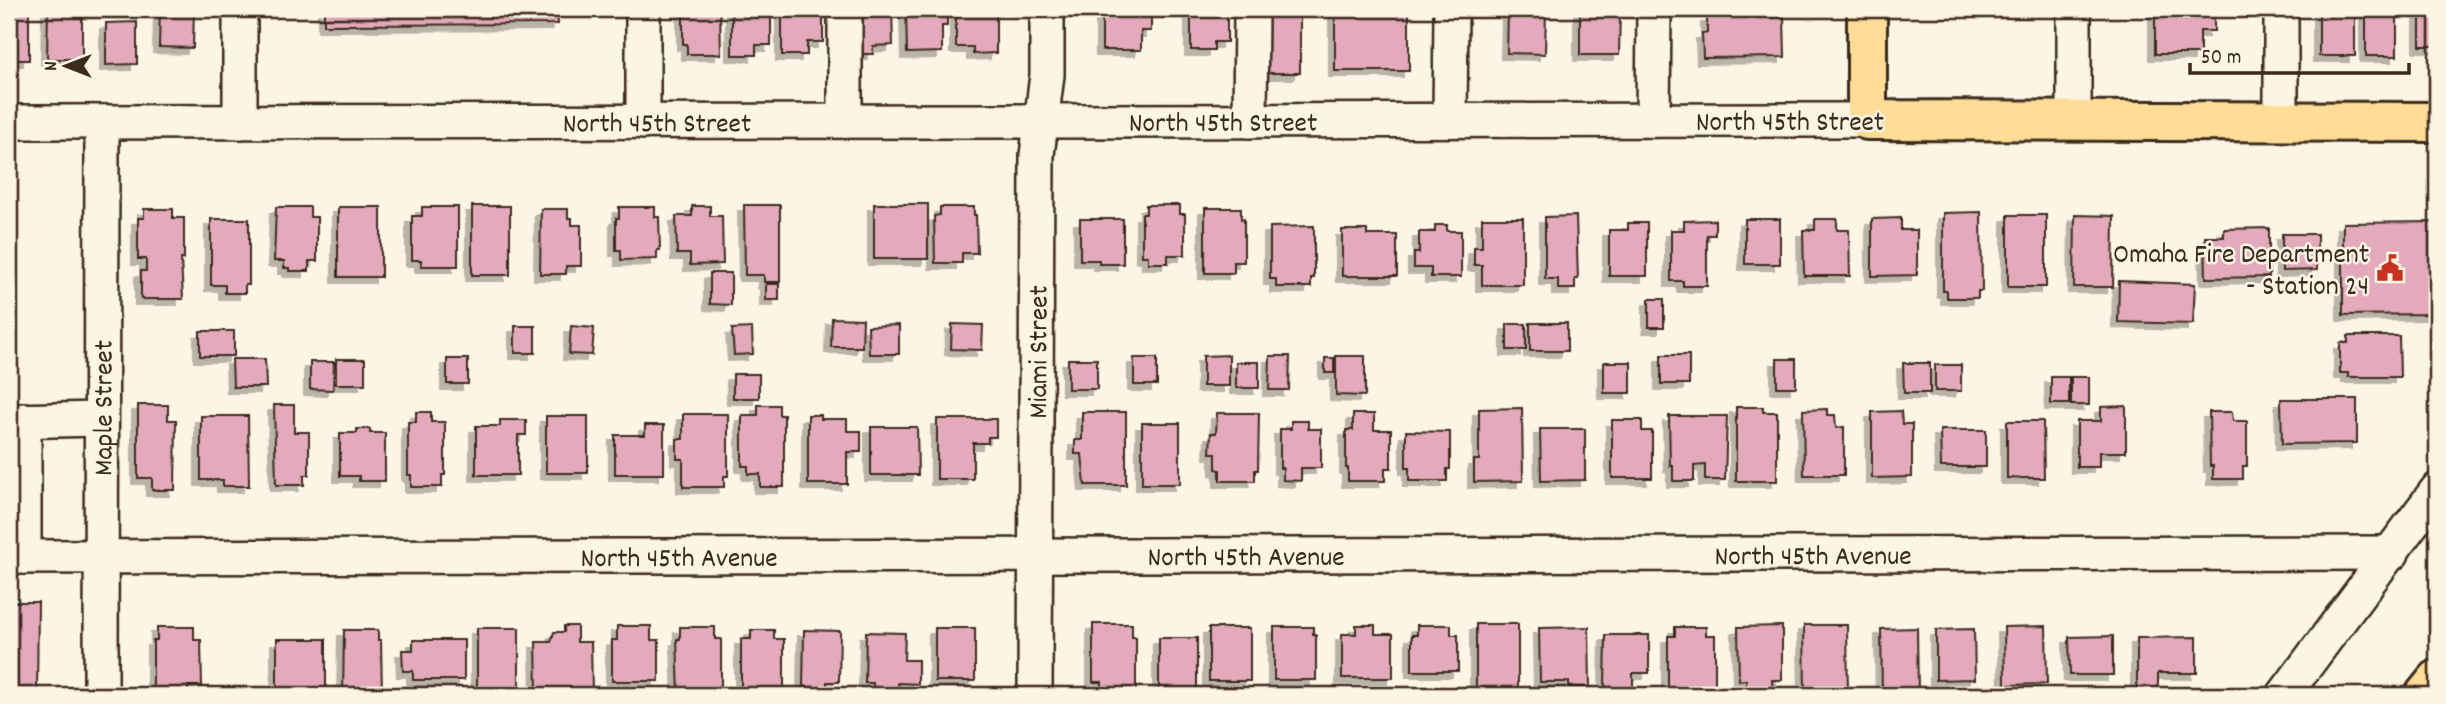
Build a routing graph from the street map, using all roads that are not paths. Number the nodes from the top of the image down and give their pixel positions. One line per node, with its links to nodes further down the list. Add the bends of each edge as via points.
1 (240, 9): 21 (street)
2 (643, 9): 22 (street)
3 (845, 9): 16 (street)
4 (1047, 9): 17 (street, Miami Street)
5 (1251, 9): 18 (street)
6 (1451, 9): 11 (street)
7 (1654, 9): 12 (street)
8 (1867, 9): 13 (main road)
9 (2074, 9): 14 (street)
10 (2281, 9): 15 (street)
11 (1450, 120): 12 (street, North 45th Street); 18 (street, North 45th Street)
12 (1653, 120): 13 (street, North 45th Street)
13 (1867, 120): 14 (main road, North 45th Street)
14 (2074, 120): 15 (main road, North 45th Street)
15 (2281, 120): 23 (main road, North 45th Street)
16 (845, 121): 17 (street, North 45th Street); 22 (street, North 45th Street)
17 (1042, 121): 18 (street, North 45th Street); 28 (street, Miami Street, via 1037,155)
18 (1250, 121)
19 (9, 122): 20 (street, North 45th Street)
20 (102, 122): 21 (street, North 45th Street); 24 (street, Maple Street)
21 (240, 122): 22 (street, North 45th Street)
22 (643, 122)
23 (2437, 122)
24 (101, 419): 25 (street); 30 (street, Maple Street)
25 (16, 420): 29 (street)
26 (2437, 490): 27 (street)
27 (2392, 553): 28 (street, North 45th Avenue); 34 (street)
28 (1036, 554): 30 (street, North 45th Avenue); 33 (street, Miami Street)
29 (17, 557): 30 (street, North 45th Avenue)
30 (101, 557): 32 (street, Maple Street)
31 (2437, 680): 35 (main road)
32 (101, 695)
33 (1035, 695)
34 (2284, 695)
35 (2426, 695)

